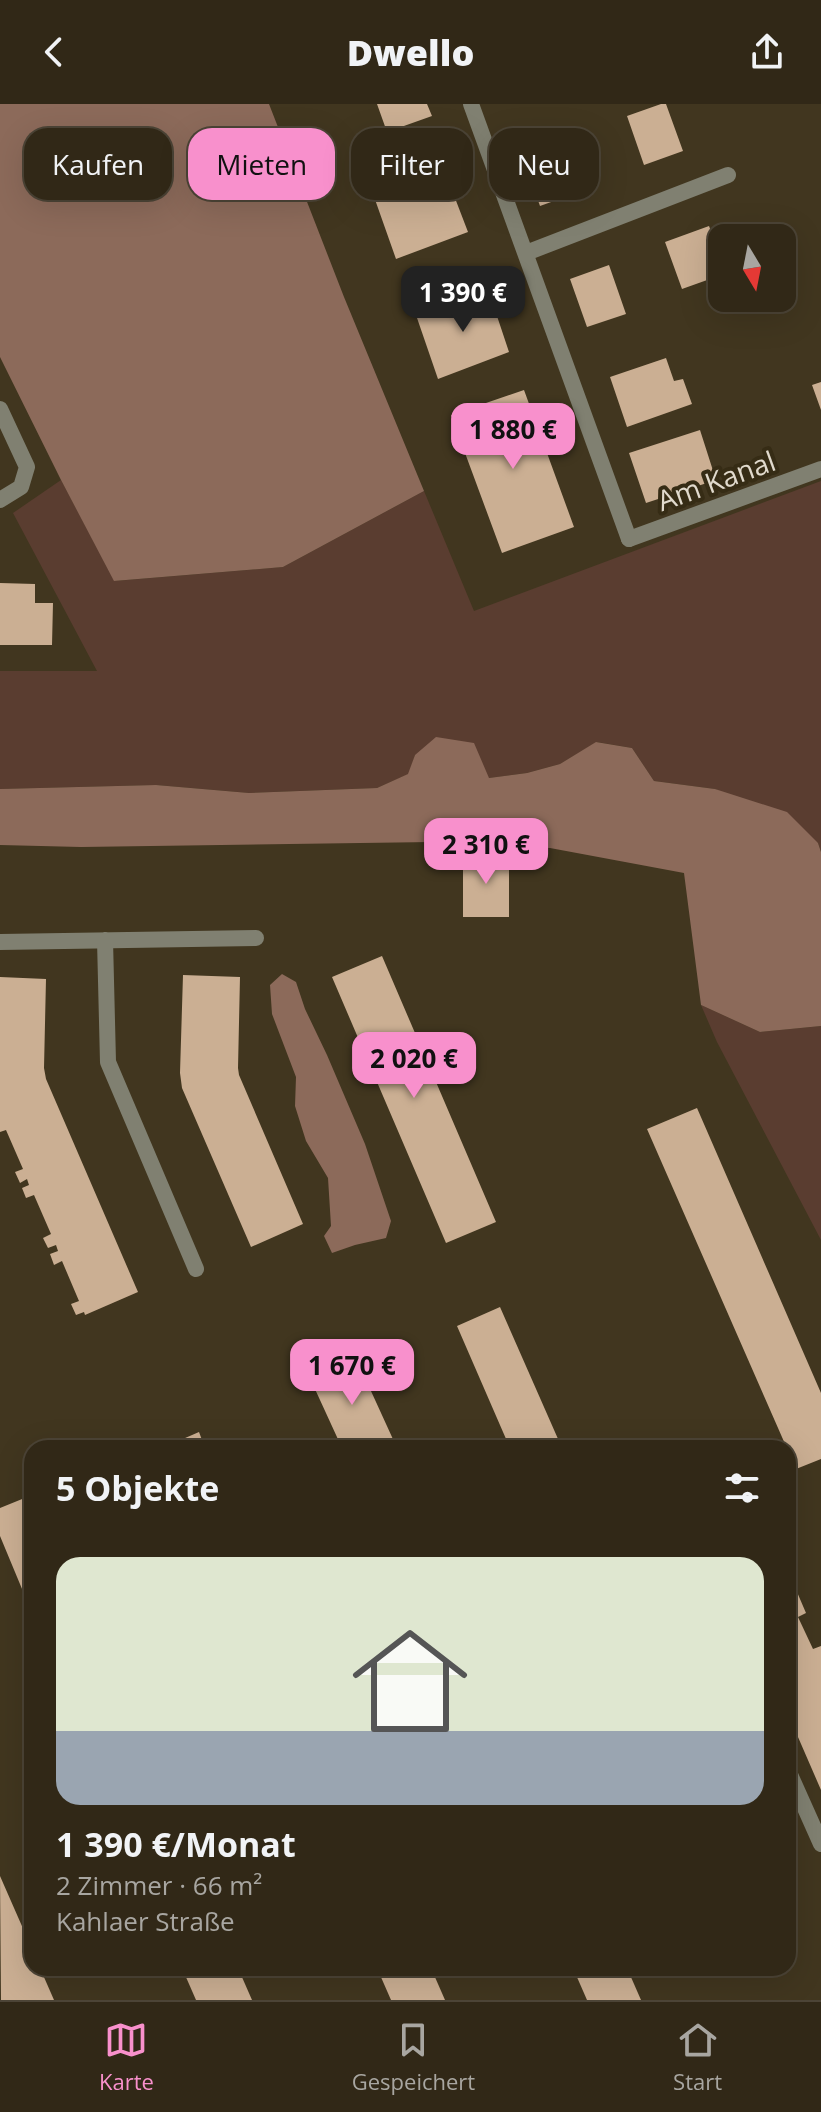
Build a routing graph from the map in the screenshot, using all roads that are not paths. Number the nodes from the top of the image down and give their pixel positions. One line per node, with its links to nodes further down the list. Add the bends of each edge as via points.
1 (471, 104): 3 (street)
2 (728, 175): 3 (street)
3 (526, 253): 5 (street, Am Kanal, via 629,539)
4 (0, 409): 6 (street, via 27,467 21,487)
5 (821, 469)
6 (0, 500)
7 (256, 938): 8 (street)
8 (105, 940): 9 (street); 10 (street, via 108,1062)
9 (0, 942)
10 (196, 1269)
11 (796, 1788): 12 (street)
12 (821, 1844)

